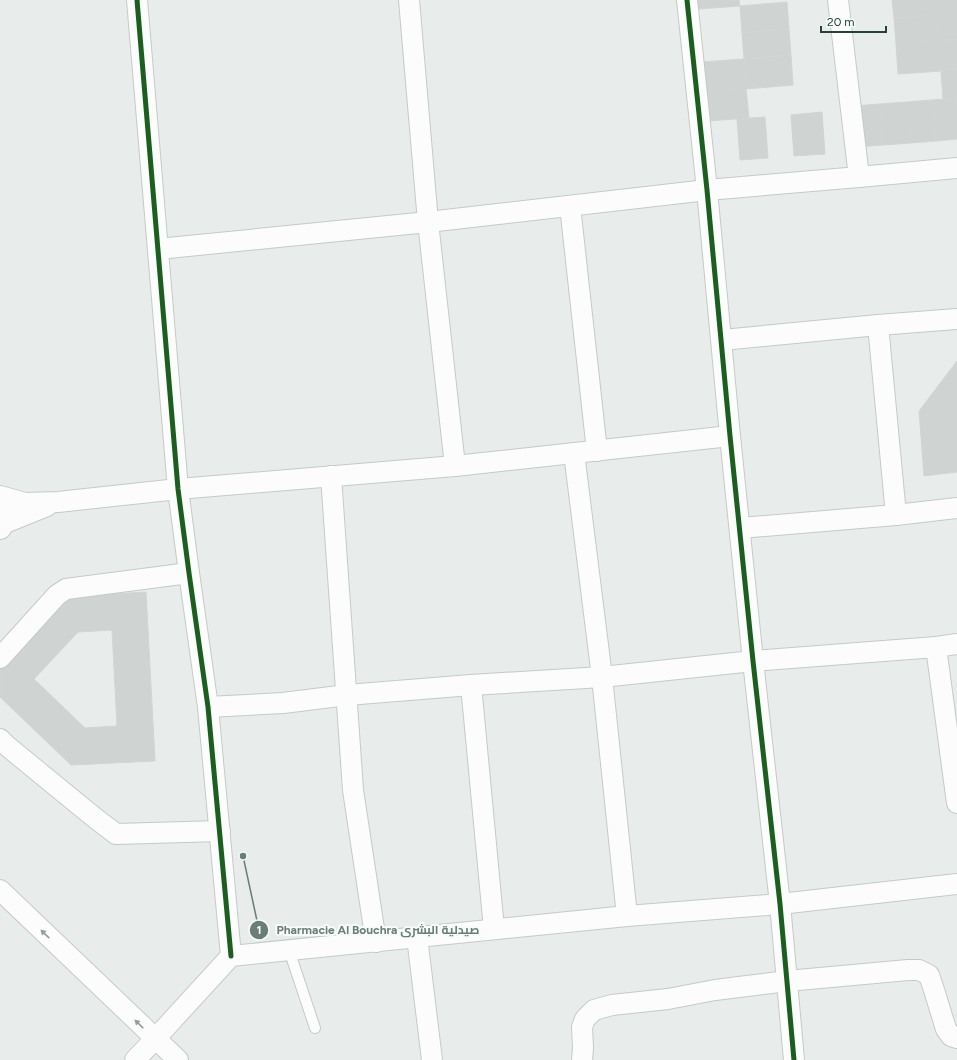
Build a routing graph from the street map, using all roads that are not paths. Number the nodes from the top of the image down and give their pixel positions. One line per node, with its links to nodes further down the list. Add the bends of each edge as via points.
1 (137, 0): 10 (street)
2 (409, 0): 9 (street)
3 (687, 0): 7 (street)
4 (838, 0): 6 (street)
5 (957, 168): 6 (street)
6 (859, 177): 7 (street)
7 (707, 190): 8 (street); 13 (street)
8 (570, 206): 9 (street); 15 (street)
9 (428, 222): 10 (street); 17 (street)
10 (158, 249): 19 (street)
11 (957, 319): 12 (street)
12 (878, 326): 13 (street); 23 (street)
13 (722, 340): 14 (street)
14 (730, 436): 15 (street); 25 (street)
15 (597, 451): 16 (street)
16 (574, 453): 17 (street); 31 (street)
17 (455, 466): 18 (street)
18 (331, 476): 19 (street); 33 (street)
19 (178, 488): 21 (street); 26 (street)
20 (0, 497): 21 (street, via 24,503); 24 (street, via 7,510)
21 (58, 502): 24 (street)
22 (957, 508): 23 (street)
23 (896, 515): 25 (street)
24 (1, 526)
25 (740, 528): 30 (street)
26 (189, 573): 29 (street, via 66,589 57,595); 34 (street)
27 (957, 644): 28 (street)
28 (936, 647): 30 (street); 36 (street)
29 (0, 658)
30 (753, 661): 31 (street); 40 (street)
31 (602, 677): 32 (street); 41 (street)
32 (471, 685): 33 (street); 42 (street)
33 (347, 695): 34 (street, via 283,703); 44 (street, via 353,790)
34 (208, 707): 37 (street)
35 (0, 738): 37 (street, via 116,834)
36 (957, 804)
37 (220, 831): 46 (street)
38 (957, 884): 40 (street)
39 (0, 890): 50 (street, one-way to 39)
40 (780, 904): 41 (street); 47 (street)
41 (626, 916): 42 (street)
42 (494, 930): 43 (street)
43 (417, 937): 44 (street); 53 (street)
44 (376, 942): 45 (street)
45 (289, 950): 46 (street); 48 (lane)
46 (231, 956): 50 (street)
47 (787, 981): 49 (street, via 919,970 928,975 946,1029 951,1036); 54 (street, via 612,1005 594,1010 585,1019 582,1028); 55 (street)
48 (315, 1028)
49 (957, 1038)
50 (155, 1039): 51 (street); 52 (street)
51 (134, 1060)
52 (178, 1060)
53 (432, 1060)
54 (582, 1060)
55 (794, 1060)

